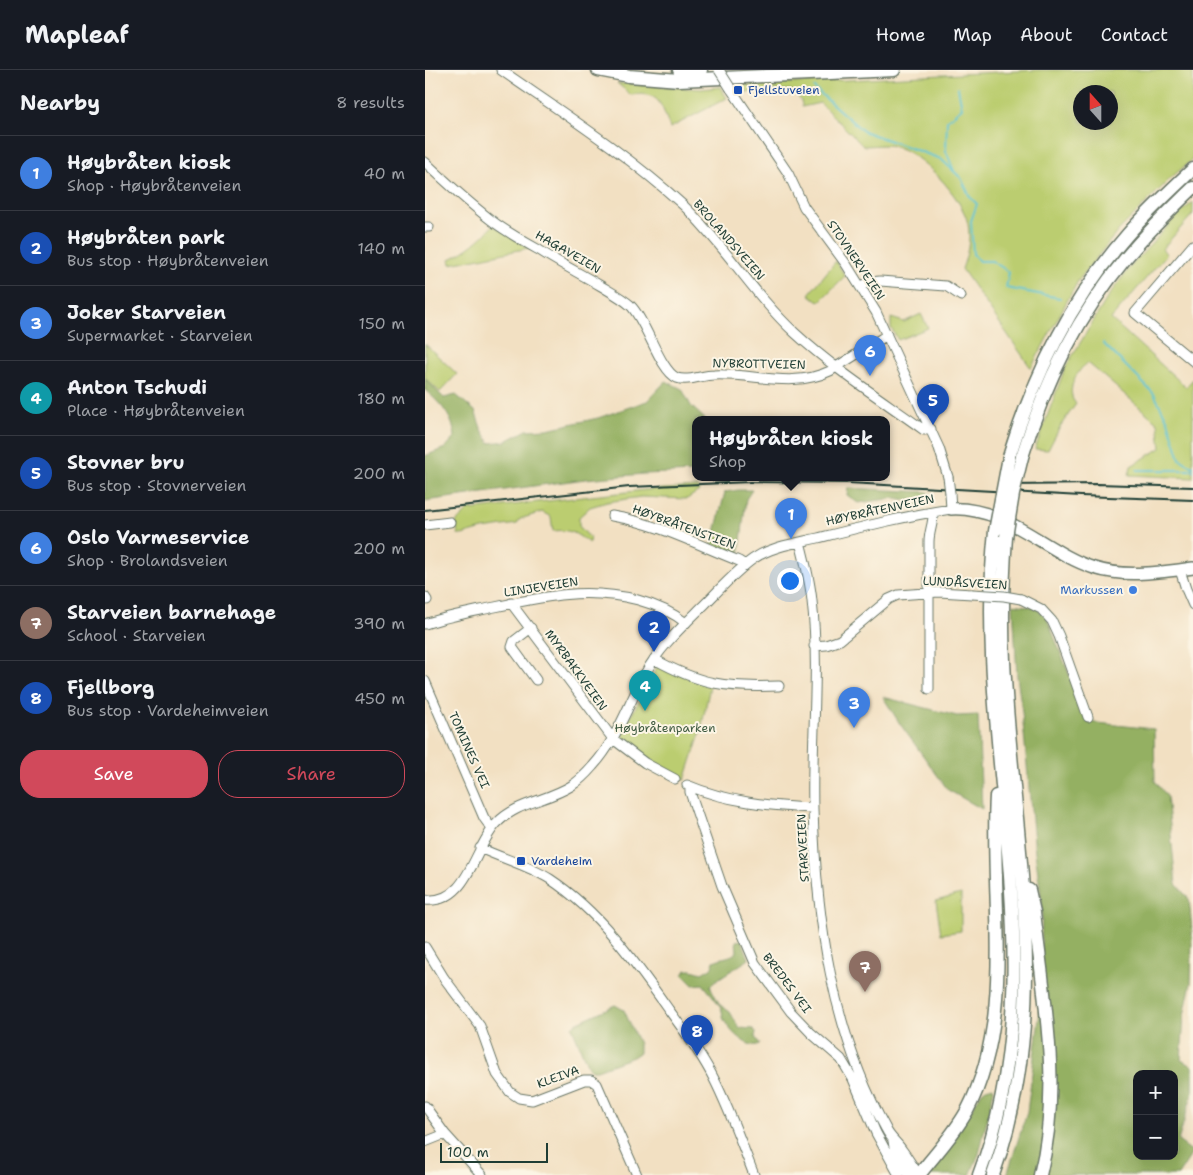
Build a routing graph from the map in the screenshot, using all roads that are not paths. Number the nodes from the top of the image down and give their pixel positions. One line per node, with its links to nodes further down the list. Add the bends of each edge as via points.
1 (501, 70): 15 (street, BROLANDSVEIEN, via 652,178 699,222 795,332)
2 (598, 70): 6 (highway, via 679,80)
3 (679, 70): 4 (highway)
4 (701, 70)
5 (719, 70): 11 (street, STOVNERVEIEN, bridge, via 788,174 804,207)
6 (894, 70)
7 (425, 162): 16 (street, HAGAVEIEN, via 492,221 630,306 645,326 670,373)
8 (1193, 169): 18 (highway, via 1128,234 1086,288 1062,328 1022,415)
9 (1193, 188): 18 (highway, via 1125,259 1085,313 1052,375)
10 (1193, 245): 14 (street, via 1135,313)
11 (861, 286): 12 (street, via 876,281 946,286); 13 (street, STOVNERVEIEN)
12 (961, 296)
13 (887, 335): 15 (street, NYBROTTVEIEN); 17 (street, STOVNERVEIEN)
14 (1193, 361)
15 (837, 367): 16 (street, NYBROTTVEIEN, via 821,375 797,380 713,375); 17 (street, BROLANDSVEIEN, via 925,430)
16 (679, 378)
17 (931, 429): 19 (street, STOVNERVEIEN, bridge, via 943,457)
18 (1015, 457): 24 (highway, bridge, via 1013,494)
19 (951, 509): 20 (street, HØYBRÅTENVEIEN); 28 (main road, HØYBRÅTENVEIEN, via 961,508 999,518 1095,568 1138,573)
20 (933, 512): 25 (street, HØYBRÅTENVEIEN, via 895,518); 29 (street, via 929,531)
21 (612, 516): 26 (street, HØYBRÅTENSTIEN, via 661,530)
22 (449, 522): 23 (street)
23 (425, 524)
24 (1000, 534): 43 (highway, via 991,572 990,628); 46 (highway, via 1003,653)
25 (800, 542): 26 (street, HØYBRÅTENVEIEN, via 762,554); 35 (street, STARVEIEN, via 812,601)
26 (745, 566): 32 (street, HØYBRÅTENVEIEN)
27 (1193, 568): 28 (main road, HØYBRÅTENVEIEN)
28 (1180, 570): 31 (street)
29 (929, 592): 35 (street, LUNDÅSVEIEN, via 894,596 840,640 826,646); 40 (street); 41 (street, LUNDÅSVEIEN, bridge, via 1004,596 1021,599 1041,609 1057,631)
30 (511, 603): 32 (street, LINJEVEIEN, via 562,594 609,594 663,608); 33 (street, LINJEVEIEN); 34 (street, MYRBAKKVEIEN)
31 (1193, 604)
32 (686, 623): 36 (street, HØYBRÅTENVEIEN)
33 (425, 624)
34 (531, 628): 37 (street, via 512,647); 42 (street, MYRBAKKVEIEN)
35 (814, 646): 45 (street, STARVEIEN)
36 (654, 659): 39 (street, via 685,675 721,685); 42 (street, HØYBRÅTENVEIEN)
37 (536, 680)
38 (425, 681): 47 (street, TOMINES VEI, via 484,818)
39 (779, 686)
40 (929, 689)
41 (1088, 717)
42 (613, 739): 44 (street, MYRBAKKVEIEN, via 645,763); 47 (street, HØYBRÅTENVEIEN, via 599,760 575,783 514,810)
43 (999, 749): 60 (highway, via 995,857 996,994 989,1048 979,1083 964,1116); 61 (highway, via 1012,915 1012,1027 1005,1082)
44 (675, 779)
45 (813, 808): 53 (street, STARVEIEN, via 819,908 832,986 866,1086); 58 (street, BREDES VEI, via 745,802 688,786 722,886 755,963 791,1012 846,1066)
46 (1017, 824): 62 (highway, via 1026,947 1025,1028 1013,1108); 63 (highway, via 1034,912 1049,1058 1050,1112)
47 (492, 829): 48 (street, HØYBRÅTENVEIEN)
48 (481, 848): 49 (street, HØYBRÅTENVEIEN, via 466,878 453,894 437,900); 57 (street, via 553,881 624,947 710,1071)
49 (425, 900)
50 (425, 947): 56 (street, KLEIVA, via 480,1026 497,1074 510,1092 531,1100 591,1080 597,1084)
51 (425, 1106): 52 (street)
52 (445, 1134): 54 (street); 55 (street)
53 (893, 1140): 59 (street, STARVEIEN, via 895,1153); 60 (street, STARVEIEN)
54 (425, 1142)
55 (482, 1175)
56 (637, 1175)
57 (755, 1175)
58 (899, 1175)
59 (909, 1175)
60 (919, 1175)
61 (979, 1175)
62 (993, 1175)
63 (1040, 1175)

